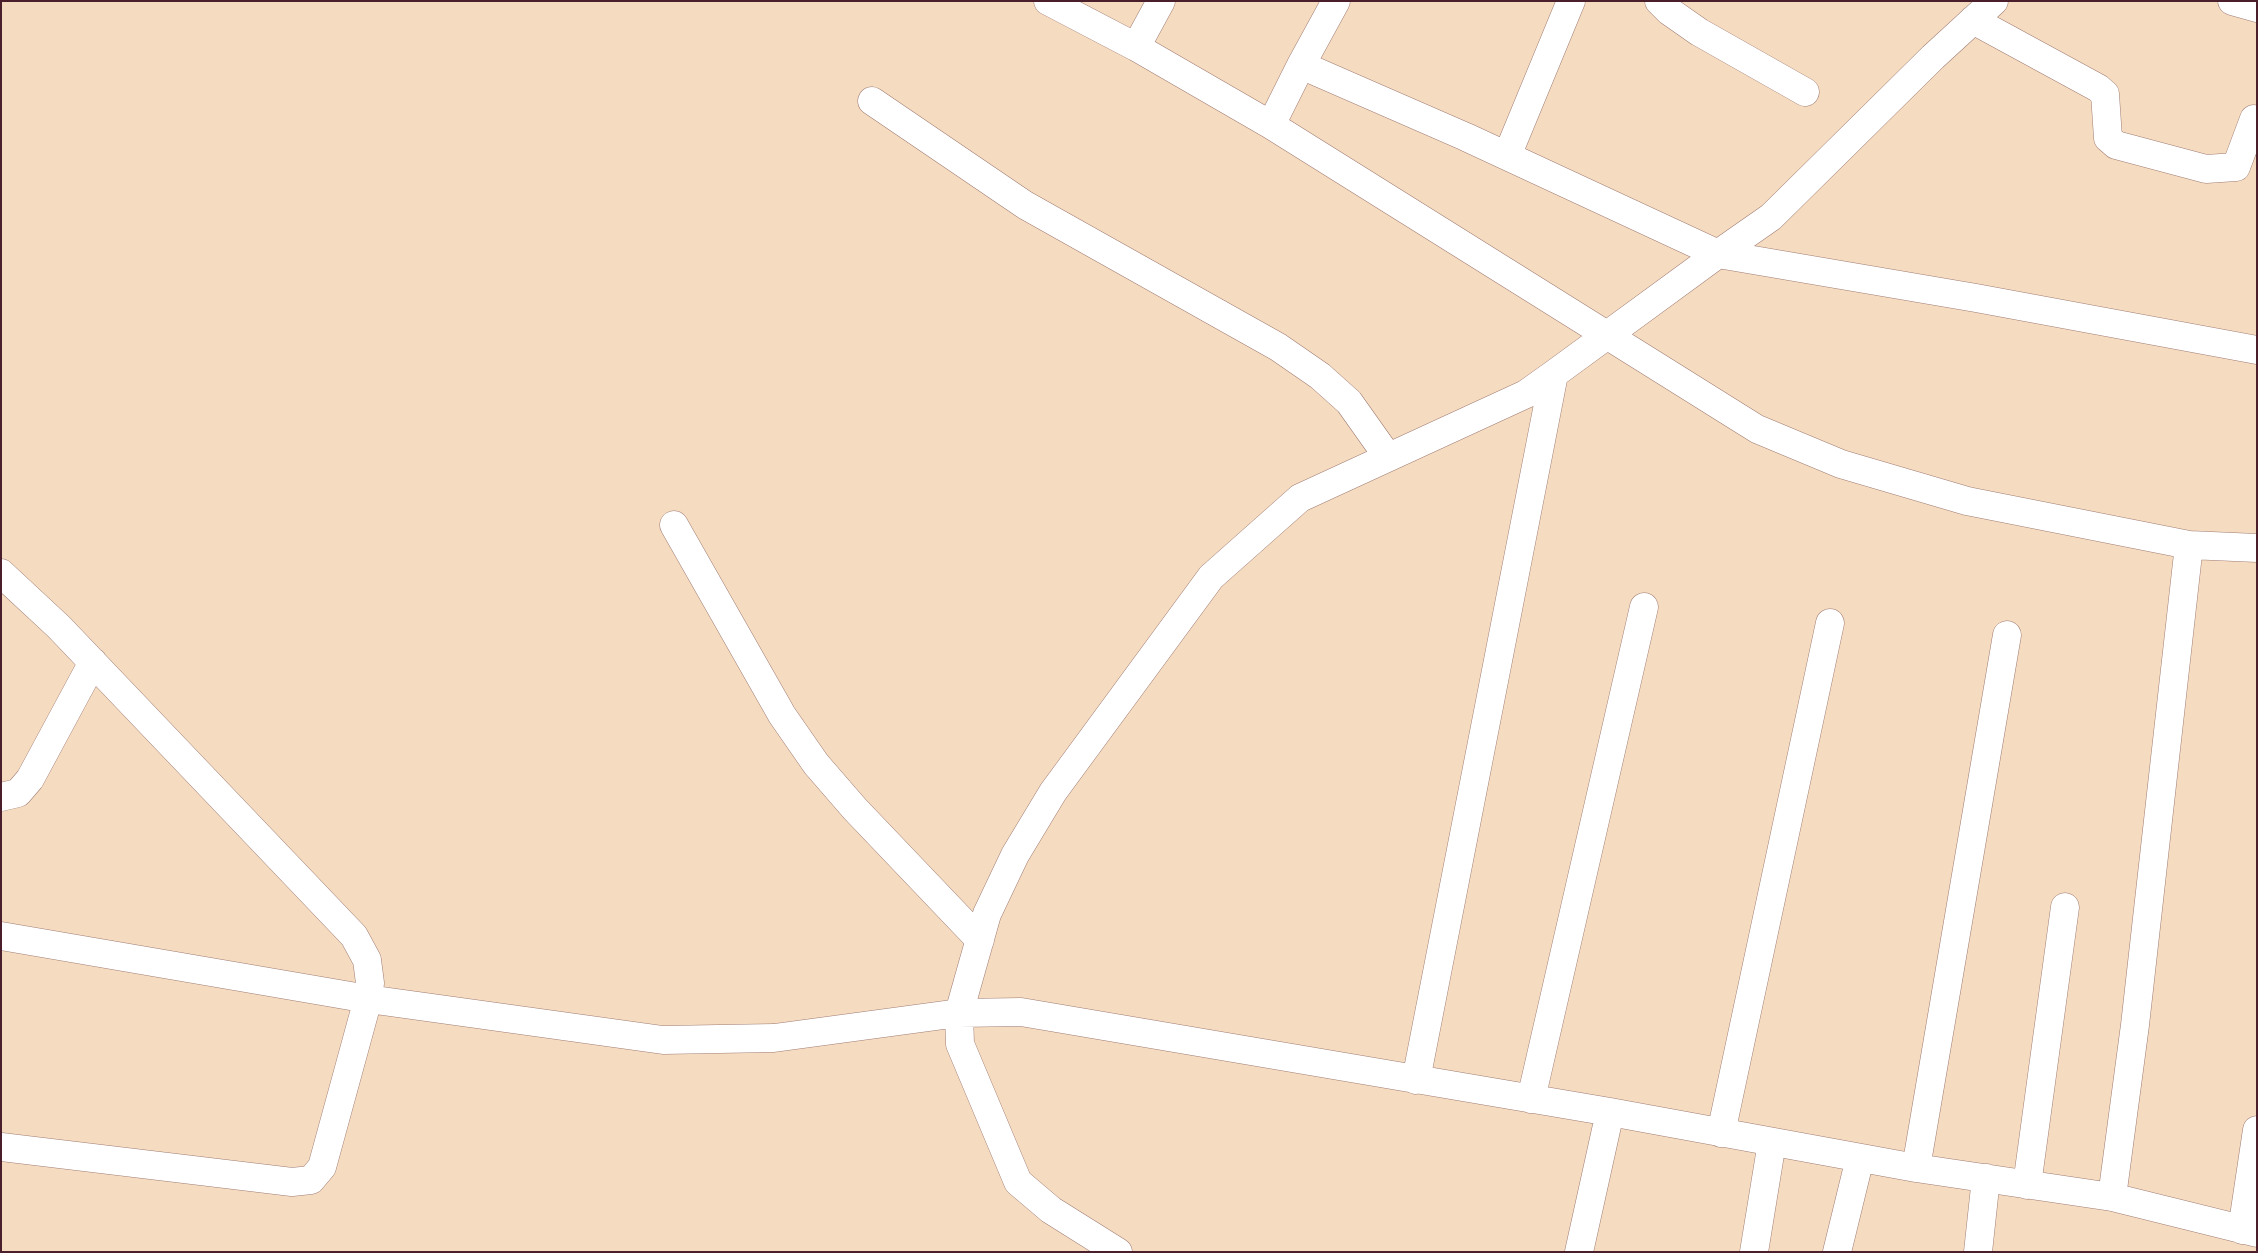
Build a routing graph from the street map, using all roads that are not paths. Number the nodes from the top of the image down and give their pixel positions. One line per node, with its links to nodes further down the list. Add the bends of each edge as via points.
1 (1048, 1): 10 (street)
2 (1161, 1): 10 (street)
3 (1336, 1): 11 (street)
4 (1571, 1): 16 (street)
5 (1660, 1): 12 (street, via 1698,32)
6 (1994, 1): 9 (street)
7 (2232, 1): 8 (street)
8 (2257, 8)
9 (1973, 20): 14 (street, via 2106,94 2108,138 2116,144 2206,169 2236,167); 17 (street, via 1771,217)
10 (1136, 47): 15 (street)
11 (1300, 66): 15 (street); 16 (street)
12 (1805, 92)
13 (872, 101): 21 (street, via 1025,206 1278,347 1320,376 1349,402)
14 (2254, 119)
15 (1271, 125): 18 (street)
16 (1507, 156): 17 (street)
17 (1718, 254): 18 (street); 19 (street)
18 (1607, 336): 20 (street); 23 (street, via 1757,429 1841,464 1967,501)
19 (2257, 350)
20 (1554, 374): 21 (street, via 1526,394); 36 (street)
21 (1388, 457): 33 (street, via 1300,498 1211,577 1053,792 1015,855 987,914)
22 (674, 525): 33 (street, via 782,715 816,764)
23 (2189, 545): 24 (street); 47 (street)
24 (2257, 548)
25 (1, 573): 29 (street)
26 (1644, 607): 37 (street)
27 (1830, 623): 40 (street)
28 (2007, 635): 44 (street)
29 (93, 662): 30 (street, via 30,779 18,792); 34 (street, via 354,936 367,960)
30 (1, 797)
31 (2065, 907): 46 (street)
32 (1, 936): 34 (street)
33 (980, 940): 35 (street)
34 (368, 999): 35 (street, via 663,1040 774,1038); 42 (street, via 322,1167 310,1180 292,1182)
35 (959, 1013): 36 (street, via 1021,1012); 49 (street, via 960,1044 1018,1182 1051,1210)
36 (1416, 1080): 37 (street)
37 (1531, 1099): 38 (street)
38 (1610, 1112): 40 (street); 50 (street)
39 (2257, 1130): 48 (street)
40 (1721, 1133): 41 (street)
41 (1772, 1142): 43 (street); 51 (street)
42 (1, 1147)
43 (1860, 1158): 44 (street); 52 (street)
44 (1916, 1168): 45 (street)
45 (1986, 1178): 46 (street); 53 (street)
46 (2027, 1184): 47 (street)
47 (2112, 1197): 48 (street)
48 (2249, 1232)
49 (1118, 1252)
50 (1578, 1252)
51 (1754, 1252)
52 (1837, 1252)
53 (1978, 1252)

